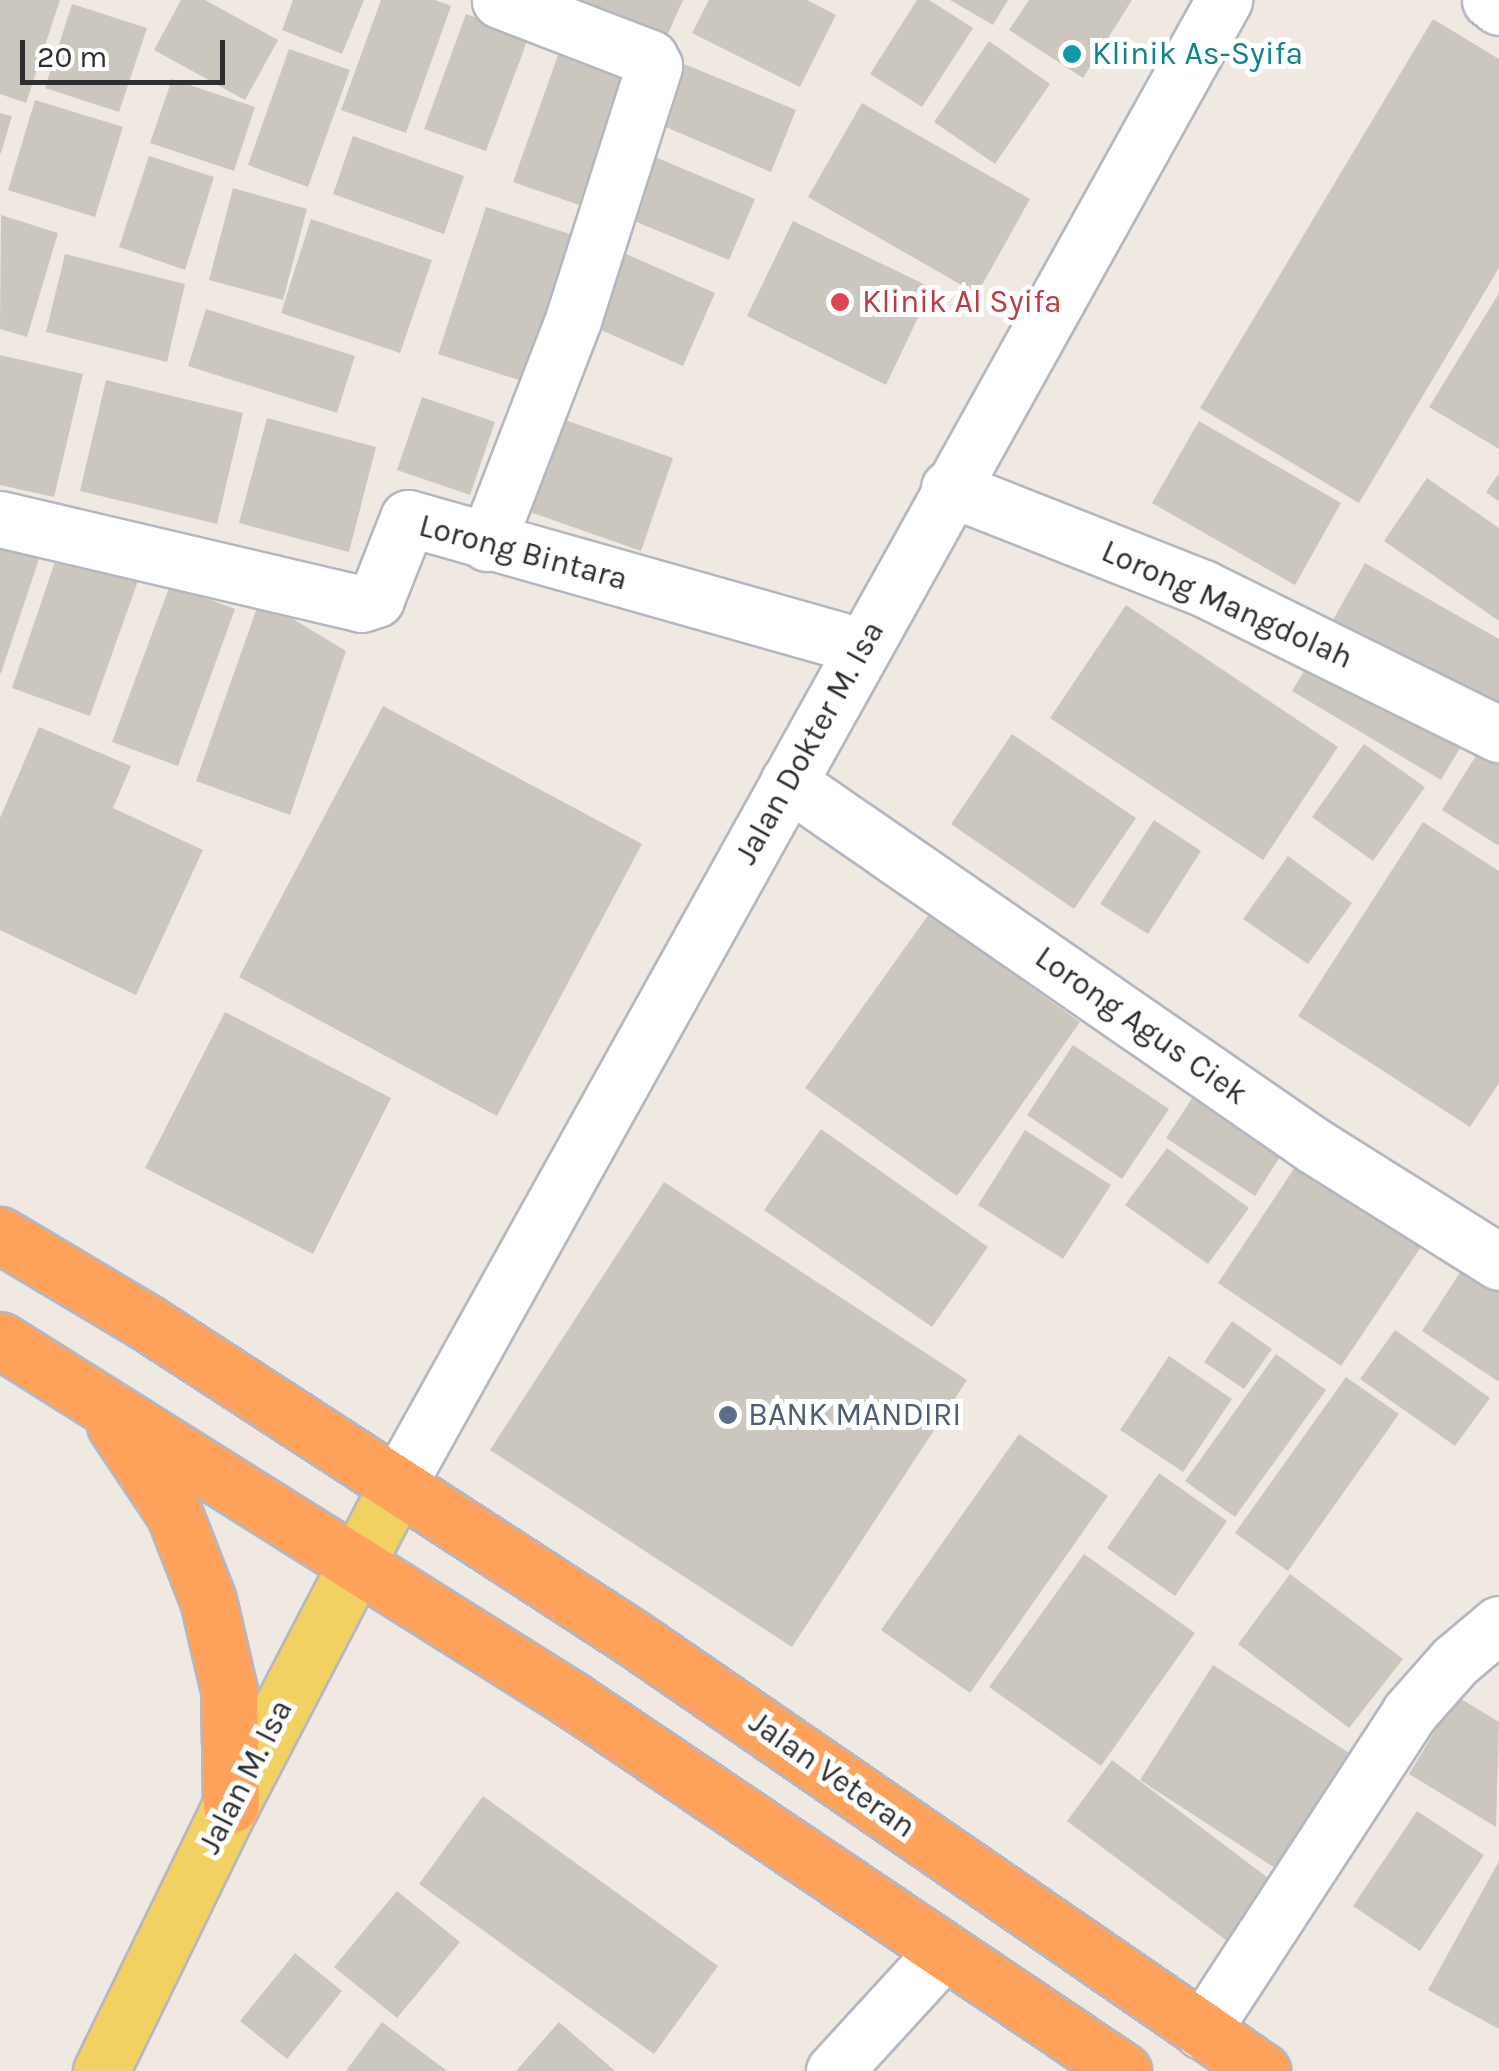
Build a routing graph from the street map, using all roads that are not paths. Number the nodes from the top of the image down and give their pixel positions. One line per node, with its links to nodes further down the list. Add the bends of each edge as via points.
1 (500, 0): 7 (street, via 650,58 654,66 573,320)
2 (1224, 0): 5 (street, Jalan Dokter M. Isa)
3 (1490, 0): 4 (street)
4 (1499, 7)
5 (949, 488): 8 (street, Jalan Dokter M. Isa); 9 (street, Lorong Mangdolah, via 1203,588)
6 (0, 520): 7 (street, Lorong Bintara, via 361,604 376,599 408,518)
7 (486, 543): 8 (street, Lorong Bintara)
8 (863, 648): 10 (street, Jalan Dokter M. Isa)
9 (1499, 734)
10 (788, 782): 12 (street, Lorong Agus Ciek, via 1316,1147); 15 (street, Jalan Dokter M. Isa)
11 (0, 1235): 15 (highway, Jalan Veteran)
12 (1499, 1262)
13 (0, 1340): 14 (highway)
14 (97, 1401): 16 (highway); 18 (highway, via 174,1512 208,1600 228,1690)
15 (396, 1486): 16 (main road, Jalan M. Isa); 20 (highway, Jalan Veteran, via 633,1638)
16 (355, 1561): 18 (main road, Jalan M. Isa); 19 (highway)
17 (1499, 1624): 20 (street, via 1408,1713)
18 (231, 1805): 21 (main road, Jalan M. Isa)
19 (944, 1951): 22 (street); 23 (highway)
20 (1202, 2031): 24 (highway, Jalan Veteran)
21 (100, 2071)
22 (834, 2071)
23 (1123, 2071)
24 (1262, 2071)

